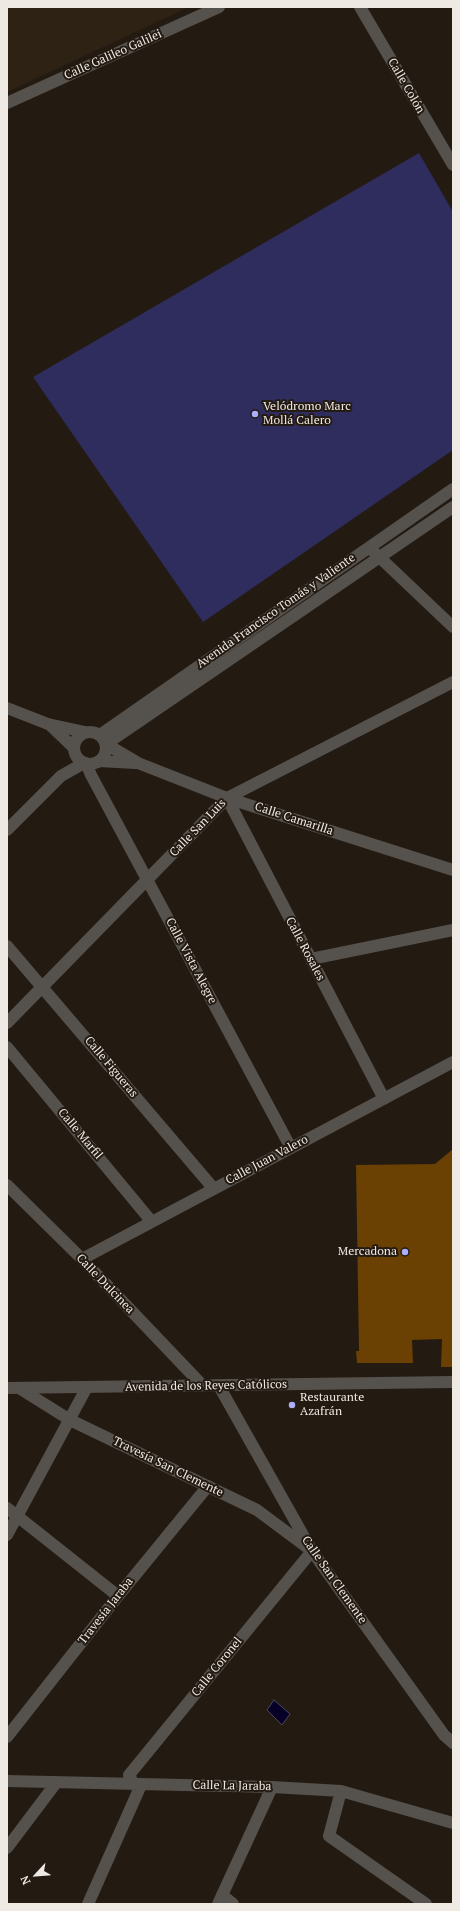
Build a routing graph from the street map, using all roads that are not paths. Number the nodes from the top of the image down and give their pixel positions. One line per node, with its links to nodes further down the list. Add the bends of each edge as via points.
1 (219, 7): 3 (street, Calle Galileo Galilei)
2 (360, 7): 4 (street, Calle Colón)
3 (7, 103)
4 (453, 165)
5 (453, 489): 7 (street, Avenida Francisco Tomás y Valiente)
6 (453, 507): 8 (street, Avenida Francisco Tomás y Valiente)
7 (369, 546): 8 (street); 14 (street, Avenida Francisco Tomás y Valiente)
8 (380, 557): 9 (street); 14 (street, Avenida Francisco Tomás y Valiente)
9 (453, 627)
10 (453, 682): 19 (street, Calle San Luis)
11 (7, 708): 12 (street)
12 (48, 724): 13 (street); 15 (street)
13 (85, 732): 14 (street, via 95,732); 15 (street, via 77,739)
14 (103, 740): 16 (street, Calle Camarilla); 17 (street, via 105,754)
15 (74, 749): 17 (street, via 78,758); 18 (street)
16 (138, 763): 17 (street, Calle Camarilla); 19 (street, Calle Camarilla)
17 (91, 765): 18 (street); 22 (street, Calle Vista Alegre)
18 (61, 776): 20 (street)
19 (227, 798): 21 (street, Calle Camarilla); 22 (street, Calle San Luis); 25 (street, Calle Rosales)
20 (7, 830)
21 (453, 870)
22 (148, 880): 26 (street, Calle San Luis); 31 (street, Calle Vista Alegre)
23 (453, 930): 25 (street)
24 (7, 946): 26 (street, Calle Figueras)
25 (311, 959): 30 (street, Calle Rosales)
26 (42, 986): 27 (street, Calle San Luis); 33 (street, Calle Figueras)
27 (7, 1023)
28 (7, 1047): 34 (street, Calle Marfil)
29 (453, 1062): 30 (street, Calle Juan Valero)
30 (384, 1099): 31 (street, Calle Juan Valero)
31 (291, 1148): 33 (street, Calle Juan Valero)
32 (7, 1185): 35 (street, Calle Dulcinea)
33 (214, 1189): 34 (street, Calle Juan Valero)
34 (152, 1222): 35 (street, Calle Juan Valero)
35 (82, 1259): 37 (street, Calle Dulcinea)
36 (453, 1382): 38 (street, Avenida de los Reyes Católicos)
37 (202, 1385): 38 (street, Avenida de los Reyes Católicos); 39 (street, Avenida de los Reyes Católicos)
38 (219, 1386): 47 (street, Calle San Clemente)
39 (87, 1387): 41 (street, Avenida de los Reyes Católicos); 42 (street)
40 (7, 1388): 41 (street, Avenida de los Reyes Católicos)
41 (19, 1388): 42 (street, Travesía San Clemente)
42 (70, 1420): 43 (street, Travesía San Clemente); 45 (street)
43 (208, 1486): 47 (street, Travesía San Clemente, via 257,1510); 48 (street, Travesía Jaraba)
44 (7, 1508): 45 (street)
45 (17, 1517): 46 (street); 48 (street)
46 (7, 1535)
47 (312, 1552): 49 (street, Calle San Clemente); 53 (street, Calle Coronel, via 129,1774)
48 (118, 1596): 50 (street, Travesía Jaraba)
49 (450, 1736)
50 (7, 1737)
51 (7, 1781): 52 (street, Calle La Jaraba)
52 (56, 1783): 53 (street, Calle La Jaraba); 57 (street)
53 (137, 1785): 54 (street, Calle La Jaraba); 59 (street, Calle Coronel)
54 (272, 1787): 55 (street, Calle La Jaraba); 58 (street)
55 (341, 1791): 56 (street, Calle La Jaraba); 61 (street, via 329,1836)
56 (453, 1823)
57 (7, 1848)
58 (220, 1900): 60 (street)
59 (88, 1904)
60 (233, 1904)
61 (426, 1904)

